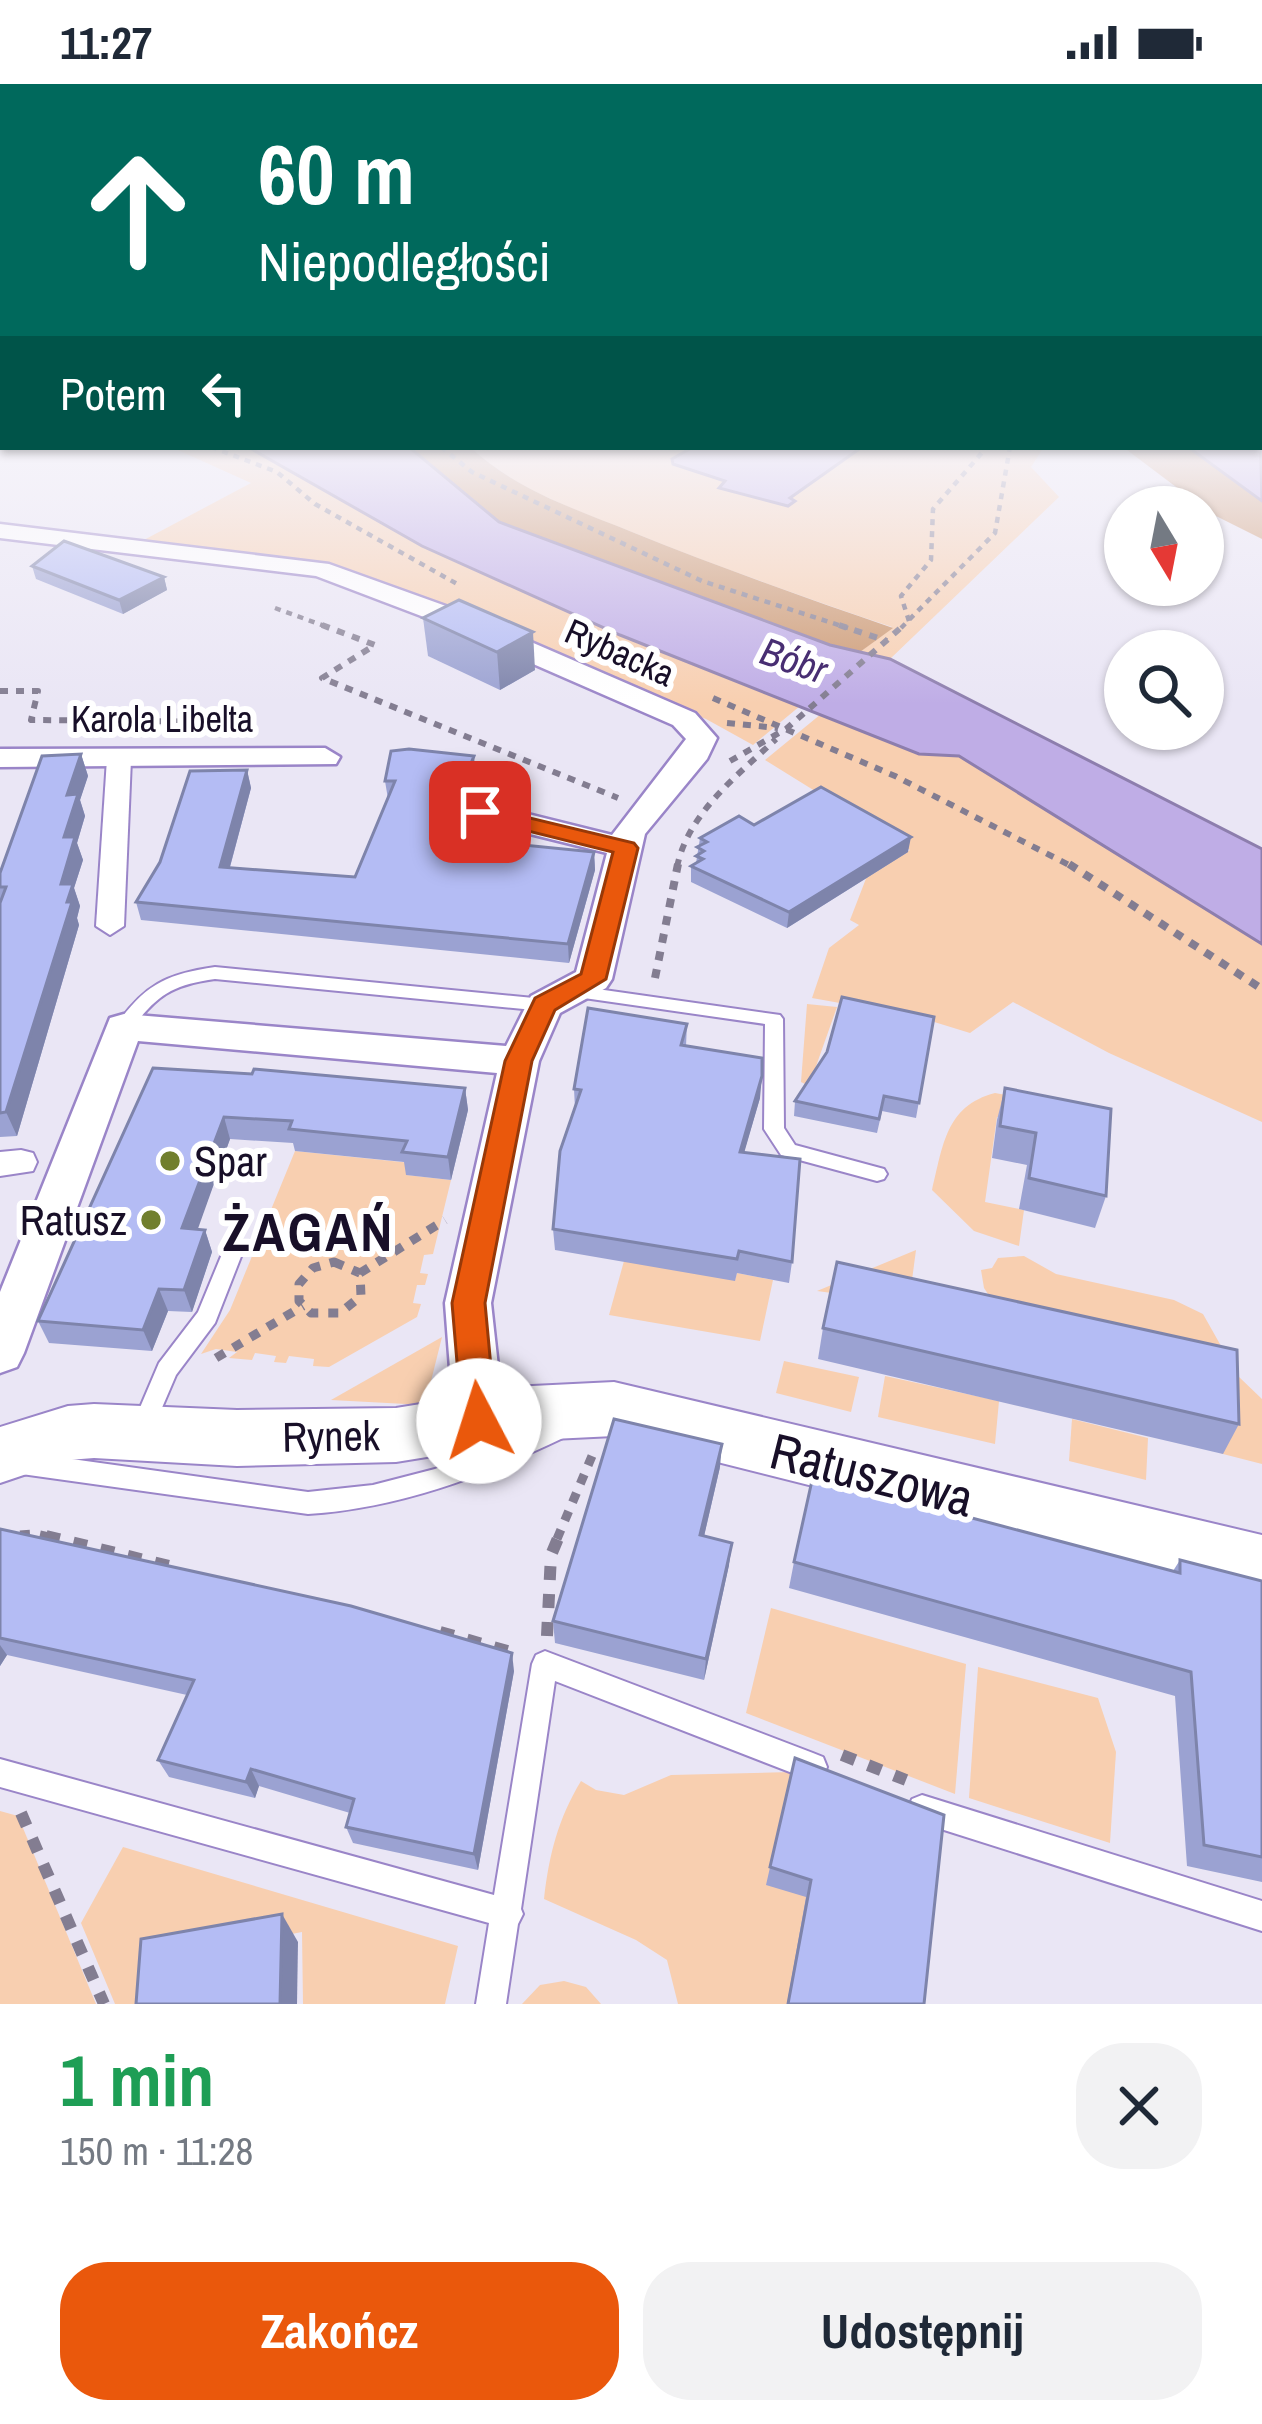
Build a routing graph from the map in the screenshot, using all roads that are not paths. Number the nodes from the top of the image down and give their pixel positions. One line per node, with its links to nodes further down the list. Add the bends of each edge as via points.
1 (0, 531): 6 (street, Rybacka, via 356,580 684,719 702,738 696,752 629,832)
2 (0, 758): 4 (street, Karola Libelta)
3 (325, 758): 4 (street, Karola Libelta)
4 (119, 759): 7 (street)
5 (480, 812): 6 (street)
6 (626, 848): 8 (street, via 593,979)
7 (110, 926)
8 (559, 998): 9 (lane, via 215,973 175,977 148,994); 10 (street); 11 (lane, via 651,1000 774,1019 774,1129 788,1150)
9 (124, 1027): 10 (street); 13 (street)
10 (518, 1061): 14 (street, via 468,1303)
11 (877, 1174)
12 (232, 1254): 16 (lane, via 214,1304 166,1370)
13 (0, 1353)
14 (479, 1421): 15 (street, Ratuszowa, via 532,1412); 16 (street, Rynek, via 396,1435)
15 (597, 1428): 17 (lane, via 351,1502 308,1503); 18 (street, Ratuszowa, via 614,1409)
16 (140, 1434): 17 (street, Rynek, via 68,1433)
17 (0, 1458)
18 (1262, 1568)
19 (842, 1767): 22 (lane, via 545,1664)
20 (2, 1774): 22 (lane)
21 (890, 1797): 23 (lane)
22 (508, 1914): 24 (lane)
23 (1262, 1916)
24 (491, 2004)

